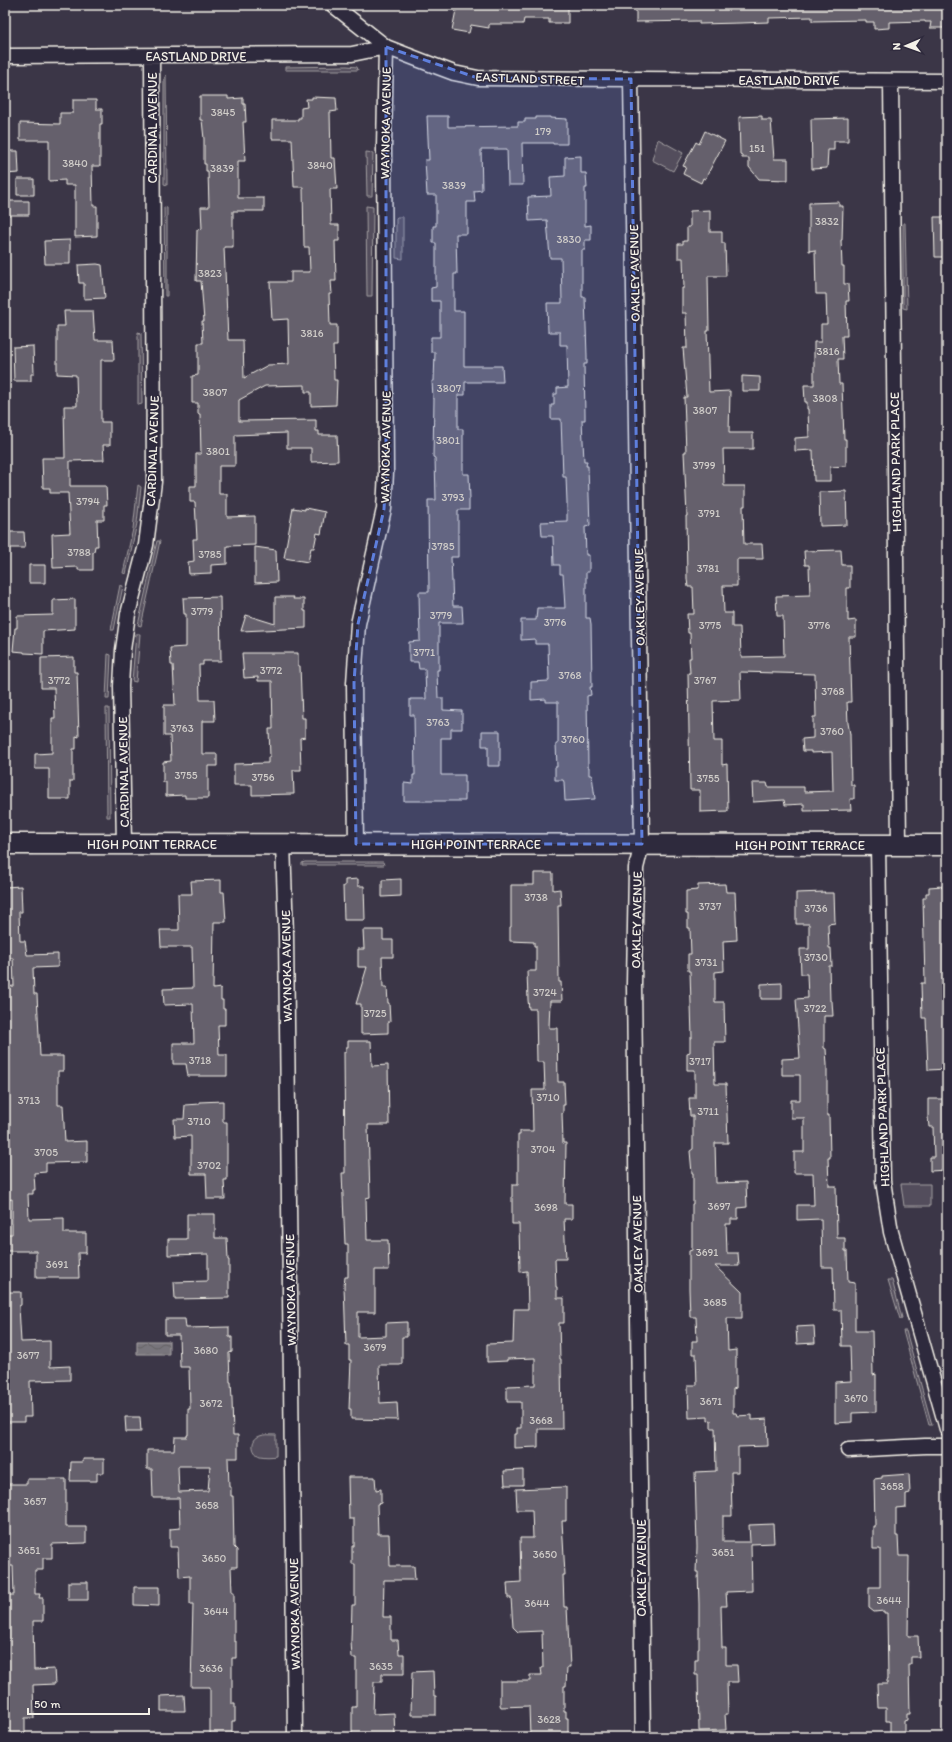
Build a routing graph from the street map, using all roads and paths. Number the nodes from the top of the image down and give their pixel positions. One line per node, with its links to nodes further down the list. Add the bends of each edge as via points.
1 (333, 5): 2 (street)
2 (386, 47): 4 (street, EASTLAND DRIVE, via 352,54); 5 (street, EASTLAND STREET, via 436,66 478,78); 11 (street, WAYNOKA AVENUE, via 386,472 384,509 358,624 354,683)
3 (5, 56): 4 (street, EASTLAND DRIVE)
4 (152, 56): 10 (street, CARDINAL AVENUE, via 154,482 146,544 128,614 123,650)
5 (631, 80): 6 (street, EASTLAND DRIVE); 12 (street, OAKLEY AVENUE)
6 (891, 81): 7 (street, EASTLAND DRIVE); 13 (street, HIGHLAND PARK PLACE)
7 (947, 81)
8 (282, 843): 10 (street, HIGH POINT TERRACE); 11 (street, HIGH POINT TERRACE); 19 (street, WAYNOKA AVENUE, via 286,935)
9 (5, 844): 10 (street, HIGH POINT TERRACE)
10 (124, 844)
11 (356, 844): 12 (street, HIGH POINT TERRACE)
12 (642, 844): 14 (street, HIGH POINT TERRACE); 20 (street, OAKLEY AVENUE, via 636,868 634,984)
13 (899, 844): 14 (street, HIGH POINT TERRACE); 15 (street, HIGH POINT TERRACE)
14 (878, 845): 16 (street, HIGHLAND PARK PLACE, via 883,1181 893,1238)
15 (947, 845)
16 (947, 1429)
17 (947, 1446): 18 (street)
18 (848, 1450)
19 (296, 1737)
20 (642, 1737)

